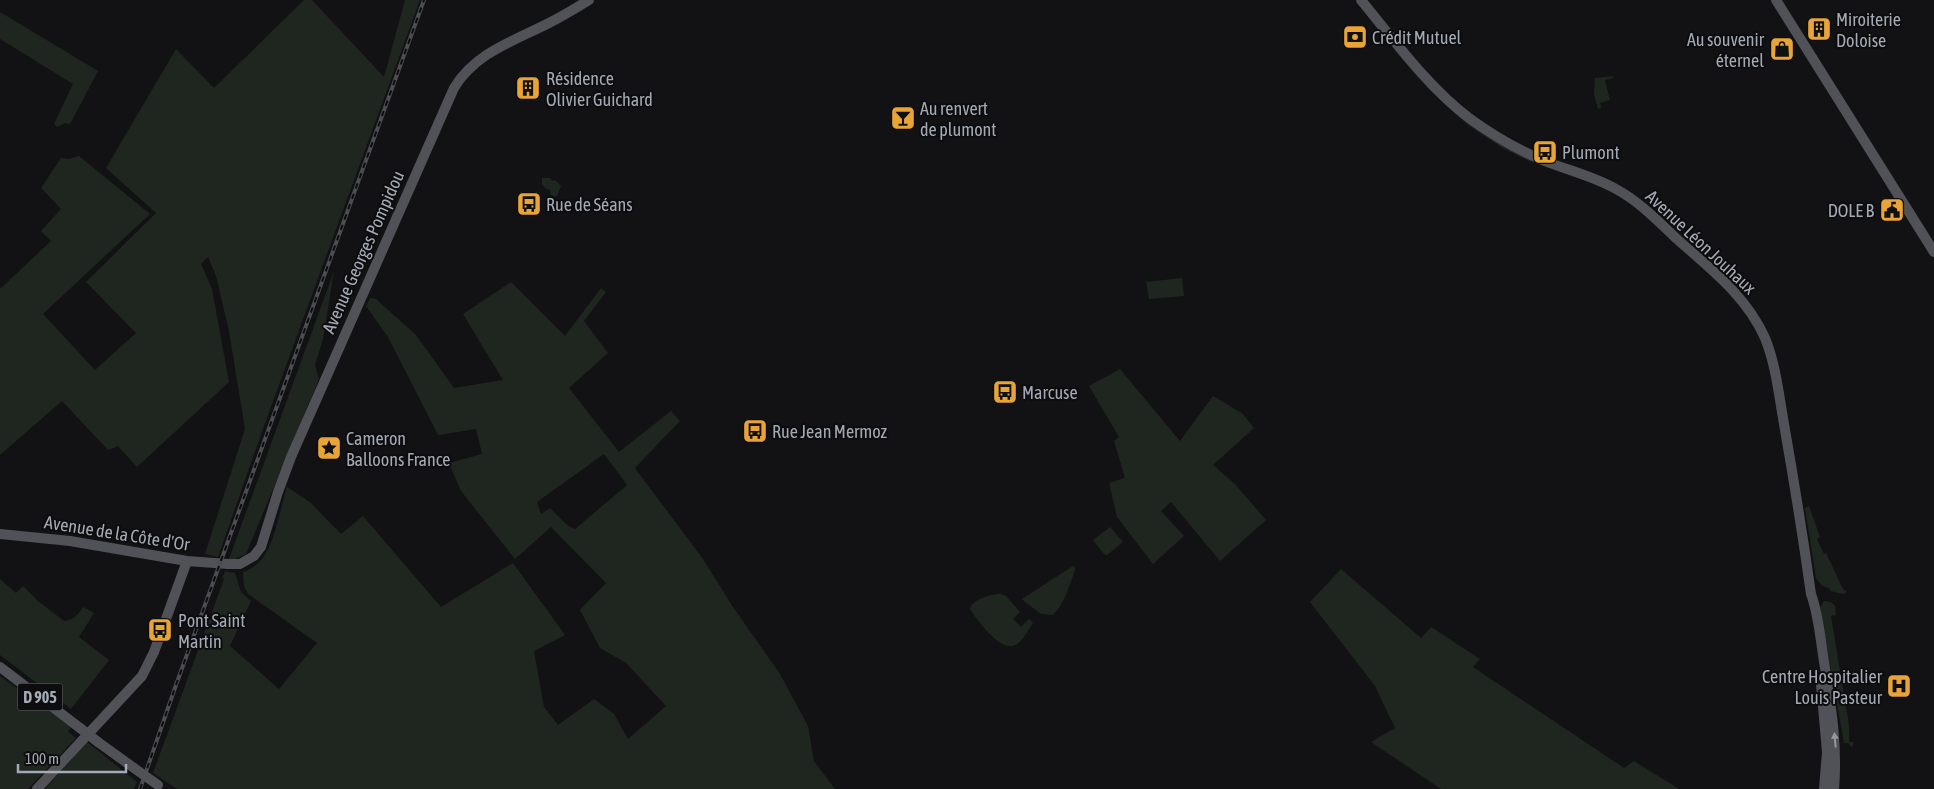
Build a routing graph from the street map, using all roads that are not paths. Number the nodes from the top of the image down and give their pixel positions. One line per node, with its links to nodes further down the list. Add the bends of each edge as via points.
1 (589, 0): 7 (main road, Avenue Georges Pompidou, via 488,53 469,68 457,84 291,457 261,547 250,559 240,564)
2 (1361, 0): 8 (main road, Avenue Léon Jouhaux, via 1428,80 1468,117 1534,156 1627,196 1740,298 1758,324 1772,360)
3 (1776, 0): 4 (main road)
4 (1934, 252)
5 (0, 534): 6 (main road, Avenue de la Côte d'Or, via 68,541)
6 (187, 561): 7 (main road, Avenue de la Côte d'Or); 11 (main road, via 142,676)
7 (228, 564)
8 (1810, 594): 12 (main road, via 1827,752); 13 (main road, Avenue Léon Jouhaux, one-way to 8, via 1836,740)
9 (0, 667): 10 (main road, D 905, bridge)
10 (160, 787)
11 (37, 789)
12 (1824, 789)
13 (1834, 789)

